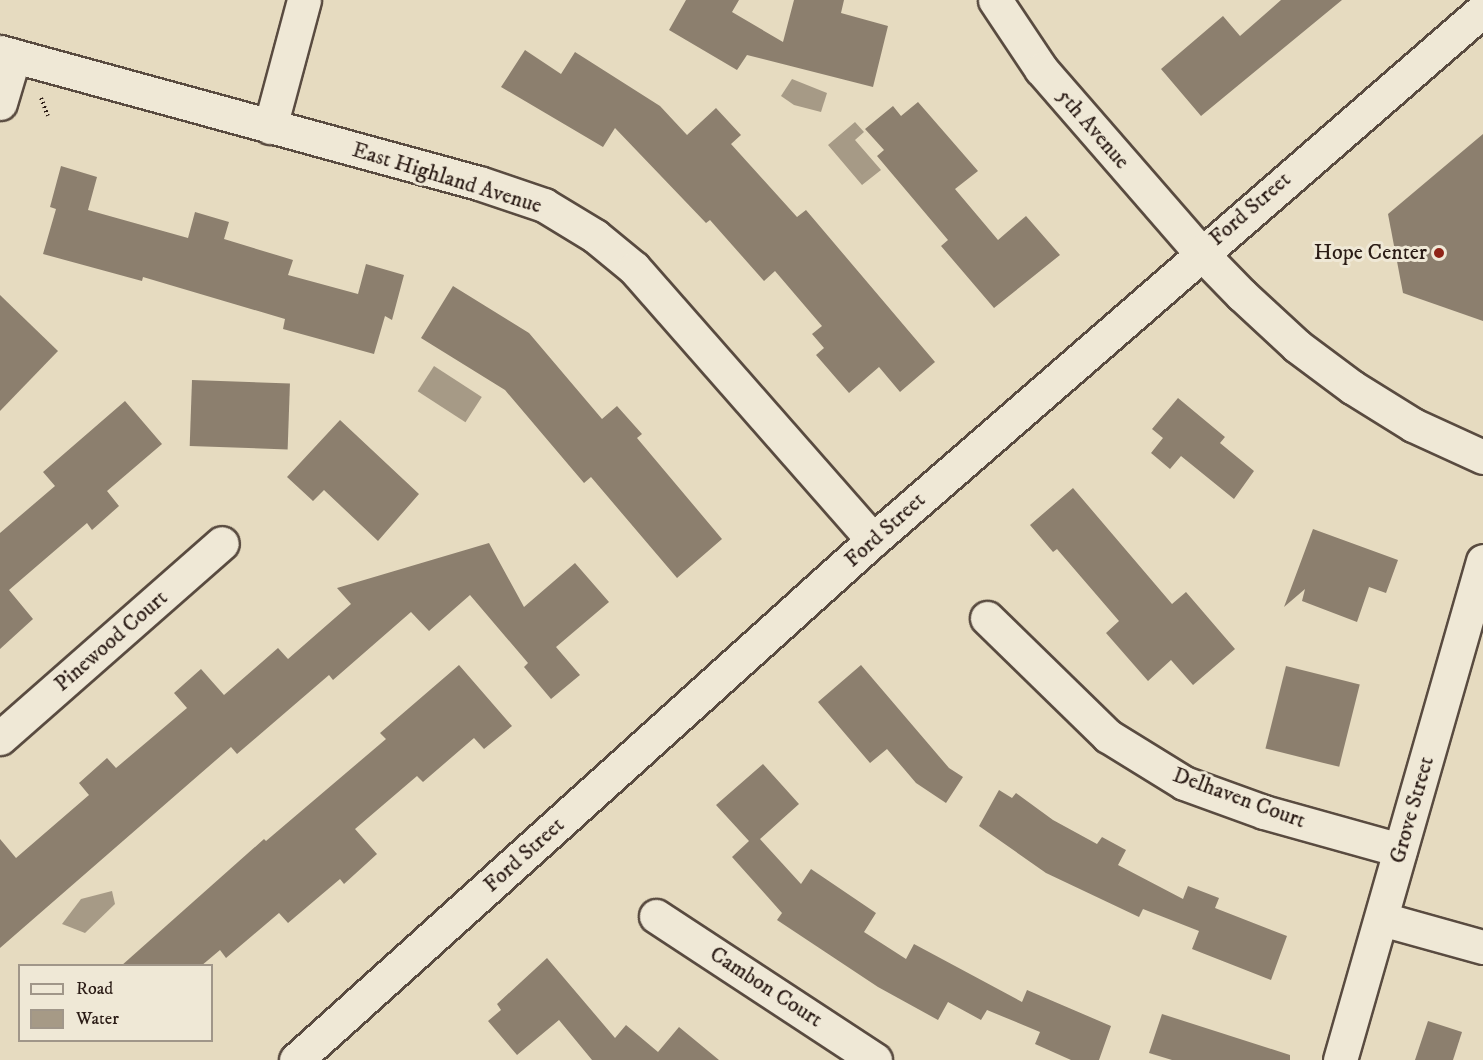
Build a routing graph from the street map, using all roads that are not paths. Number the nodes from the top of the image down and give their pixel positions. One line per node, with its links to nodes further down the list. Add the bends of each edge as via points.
1 (304, 0): 6 (street)
2 (995, 0): 7 (street, 5th Avenue, via 1041,69)
3 (1483, 10): 7 (street, Ford Street)
4 (7, 54): 5 (street); 6 (street, East Highland Avenue)
5 (0, 103)
6 (270, 126): 9 (street, East Highland Avenue, via 544,205 595,236 634,268)
7 (1200, 252): 8 (street, via 1297,346 1352,387 1413,424); 9 (street, Ford Street)
8 (1483, 457)
9 (873, 540): 18 (street, Ford Street)
10 (222, 543): 13 (street, Pinewood Court)
11 (1483, 561): 14 (street, Grove Street)
12 (987, 618): 14 (street, Delhaven Court, via 1108,736 1184,783 1264,812)
13 (0, 738)
14 (1400, 850): 16 (street, Grove Street)
15 (656, 916): 19 (street, Cambon Court)
16 (1382, 919): 17 (street); 20 (street, Grove Street)
17 (1483, 947)
18 (296, 1060)
19 (875, 1060)
20 (1340, 1060)

